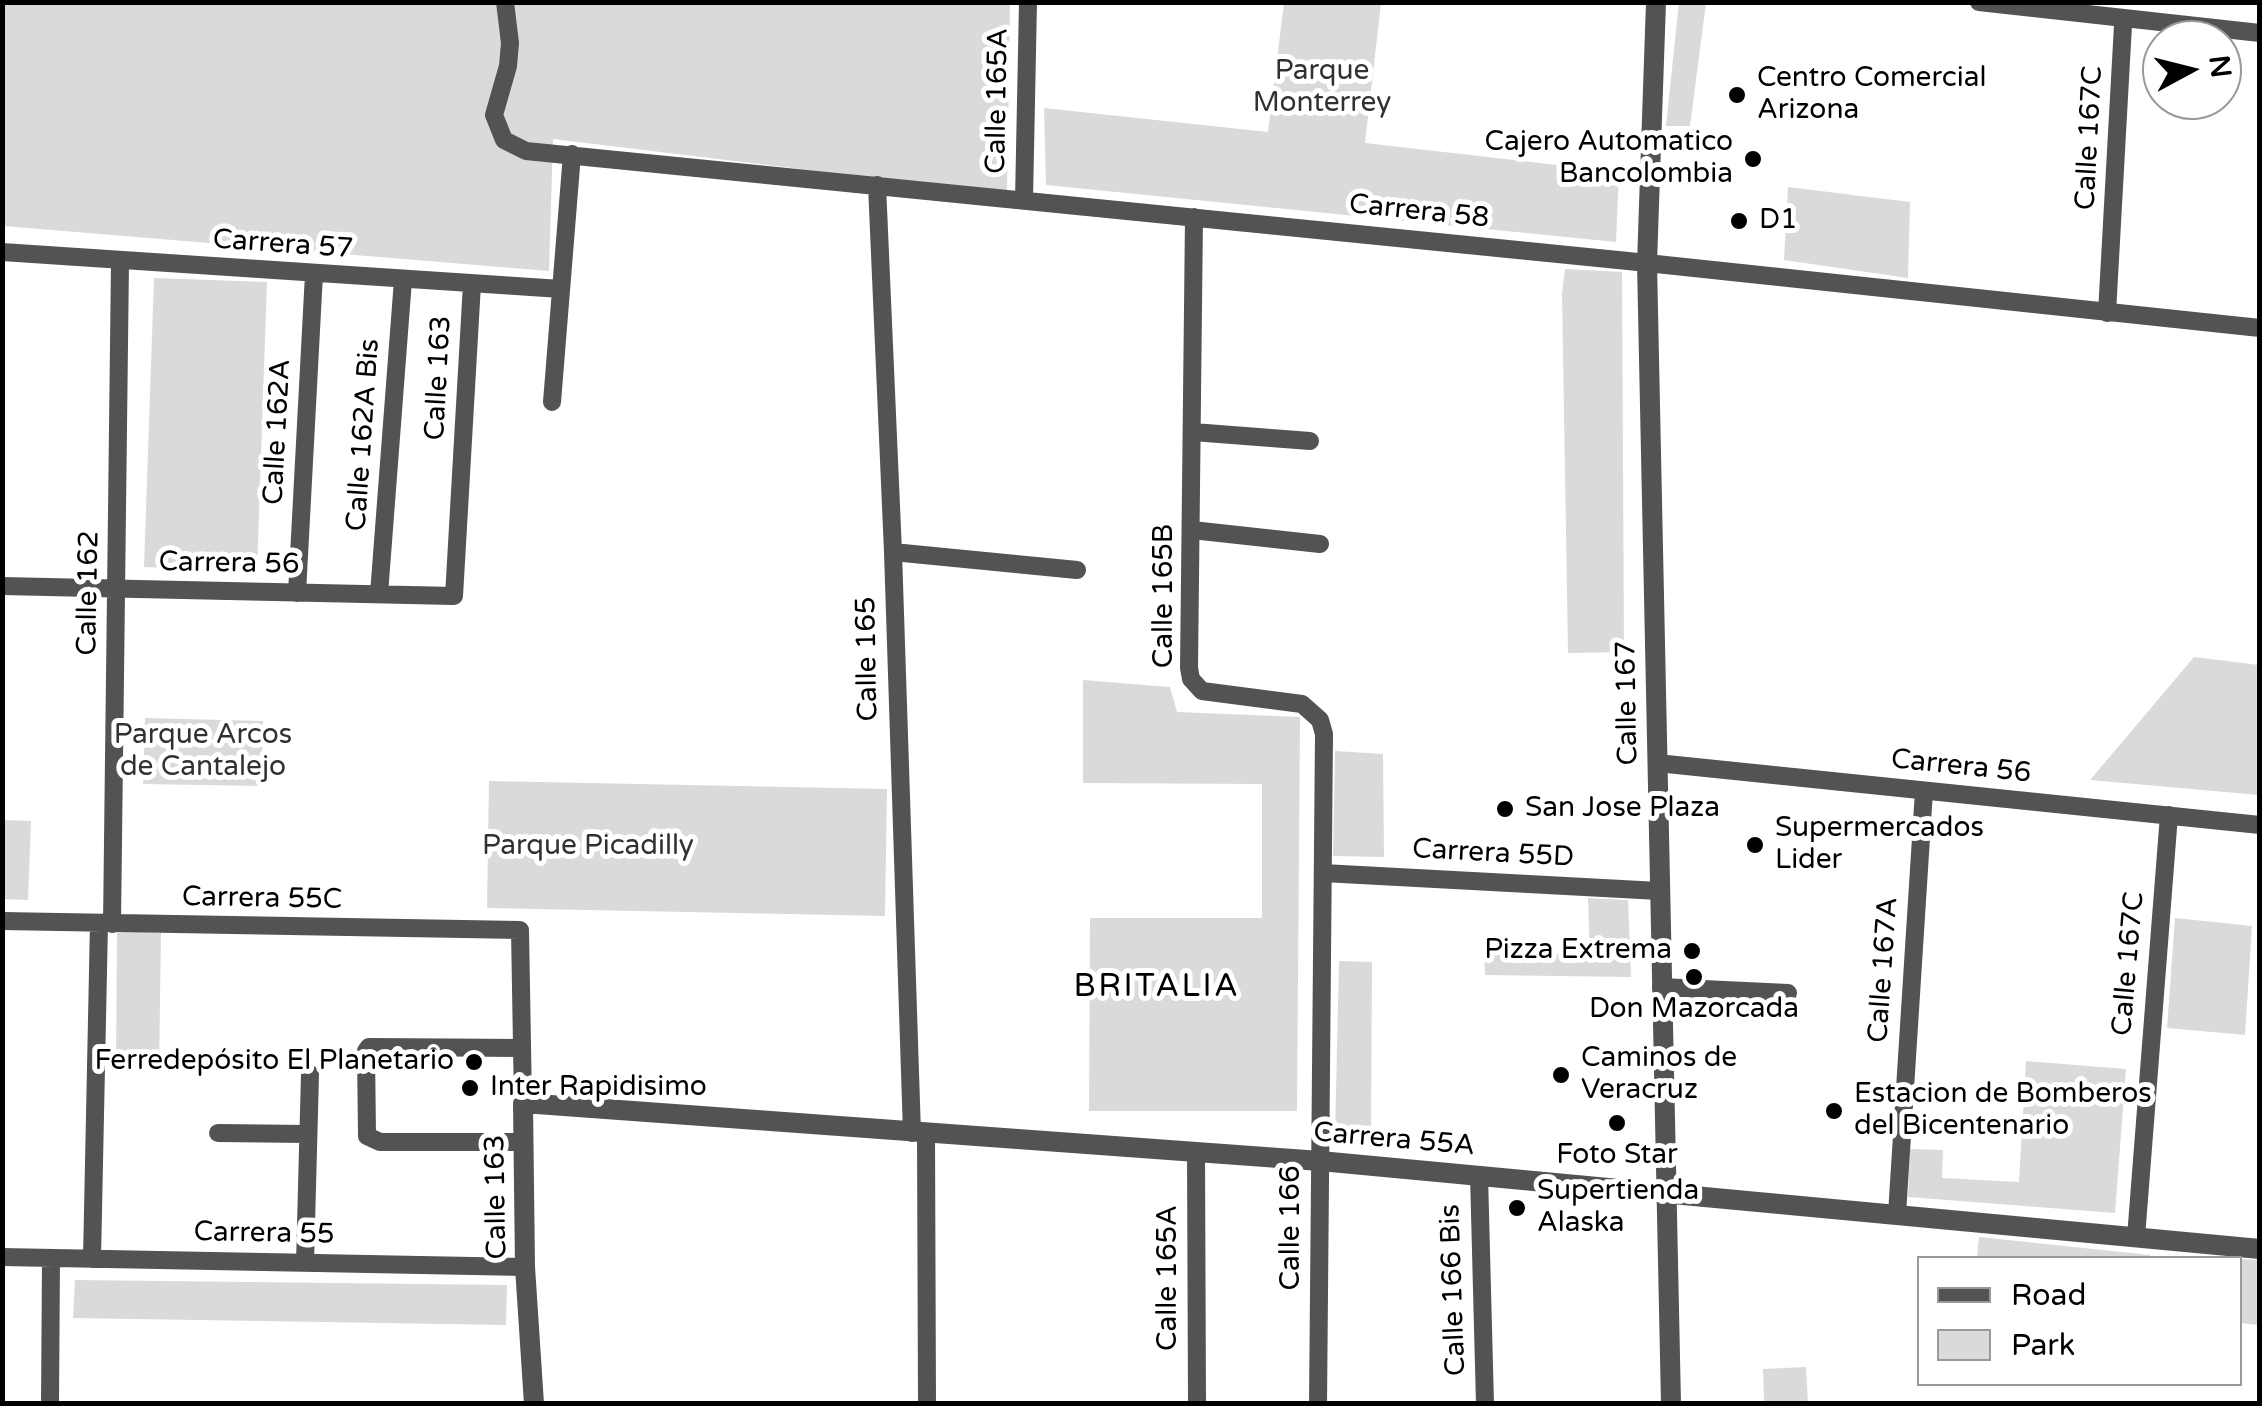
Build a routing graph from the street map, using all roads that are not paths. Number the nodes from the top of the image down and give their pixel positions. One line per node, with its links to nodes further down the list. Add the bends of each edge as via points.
1 (505, 2): 7 (street, Carrera 58, via 508,66 494,115 504,140 526,150)
2 (1028, 2): 9 (street, Calle 165A)
3 (1656, 2): 13 (street, Calle 167)
4 (1979, 2): 6 (street)
5 (2124, 26): 18 (street, Calle 167C)
6 (2260, 33)
7 (572, 154): 8 (street, Carrera 58); 17 (street)
8 (877, 185): 9 (street, Carrera 58); 25 (street, Calle 165)
9 (1024, 200): 10 (street, Carrera 58)
10 (1194, 217): 13 (street, Carrera 58); 21 (street, Calle 165B)
11 (2, 252): 12 (street, Carrera 57)
12 (120, 262): 14 (street, Carrera 57); 28 (street, Calle 162)
13 (1647, 263): 18 (street, Carrera 58); 32 (street, Calle 167)
14 (314, 274): 15 (street, Carrera 57); 29 (street, Calle 162A)
15 (403, 280): 16 (street, Carrera 57); 30 (street, Calle 162A Bis)
16 (472, 284): 17 (street, Carrera 57); 31 (street, Calle 163)
17 (561, 290): 20 (street)
18 (2107, 313): 19 (street, Carrera 58)
19 (2260, 328)
20 (552, 402)
21 (1193, 432): 22 (street); 23 (street, Calle 165B)
22 (1310, 441)
23 (1192, 530): 24 (street); 36 (street, Calle 165B, via 1191,680 1202,691 1302,704 1320,720)
24 (1320, 544)
25 (893, 552): 26 (street); 47 (street, Calle 165)
26 (1078, 570)
27 (2, 586): 28 (street, Carrera 56)
28 (116, 589): 29 (street, Carrera 56); 39 (street, Calle 162)
29 (297, 593): 30 (street, Carrera 56)
30 (379, 594): 31 (street, Carrera 56)
31 (454, 596)
32 (1657, 763): 33 (street, Carrera 56); 37 (street, Calle 167)
33 (1924, 790): 34 (street, Carrera 56); 54 (street, Calle 167A)
34 (2169, 816): 35 (street, Carrera 56); 55 (street, Calle 167C)
35 (2260, 825)
36 (1323, 873): 37 (street, Carrera 55D); 51 (street, Calle 166)
37 (1659, 890): 41 (street, Calle 167)
38 (2, 922): 39 (street, Carrera 55C)
39 (105, 924): 40 (street, Carrera 55C); 59 (street, Calle 162)
40 (520, 930): 43 (street, Calle 163)
41 (1661, 987): 42 (street); 53 (street, Calle 167)
42 (1788, 993)
43 (522, 1048): 45 (street, Calle 163); 49 (street, via 370,1047 366,1136 372,1142)
44 (310, 1074): 48 (street)
45 (523, 1102): 47 (street, Carrera 55A); 49 (street, Calle 163)
46 (218, 1133): 48 (street)
47 (919, 1133): 50 (street, Carrera 55A); 64 (street, Calle 165)
48 (308, 1134): 60 (street)
49 (523, 1142): 61 (street, Calle 163)
50 (1196, 1153): 51 (street, Carrera 55A); 65 (street, Calle 165A)
51 (1320, 1161): 52 (street, Carrera 55A); 66 (street, Calle 166)
52 (1479, 1175): 53 (street, Carrera 55A); 67 (street, Calle 166 Bis)
53 (1665, 1192): 54 (street, Carrera 55A); 68 (street, Calle 167)
54 (1897, 1214): 55 (street, Carrera 55A)
55 (2136, 1237): 56 (street, Carrera 55A)
56 (2260, 1249)
57 (2, 1257): 58 (street, Carrera 55)
58 (51, 1258): 59 (street, Carrera 55); 62 (street)
59 (92, 1259): 60 (street, Carrera 55)
60 (304, 1262): 61 (street, Carrera 55)
61 (525, 1267): 63 (street, Calle 163)
62 (50, 1404)
63 (534, 1404)
64 (927, 1404)
65 (1197, 1404)
66 (1318, 1404)
67 (1485, 1404)
68 (1670, 1404)

